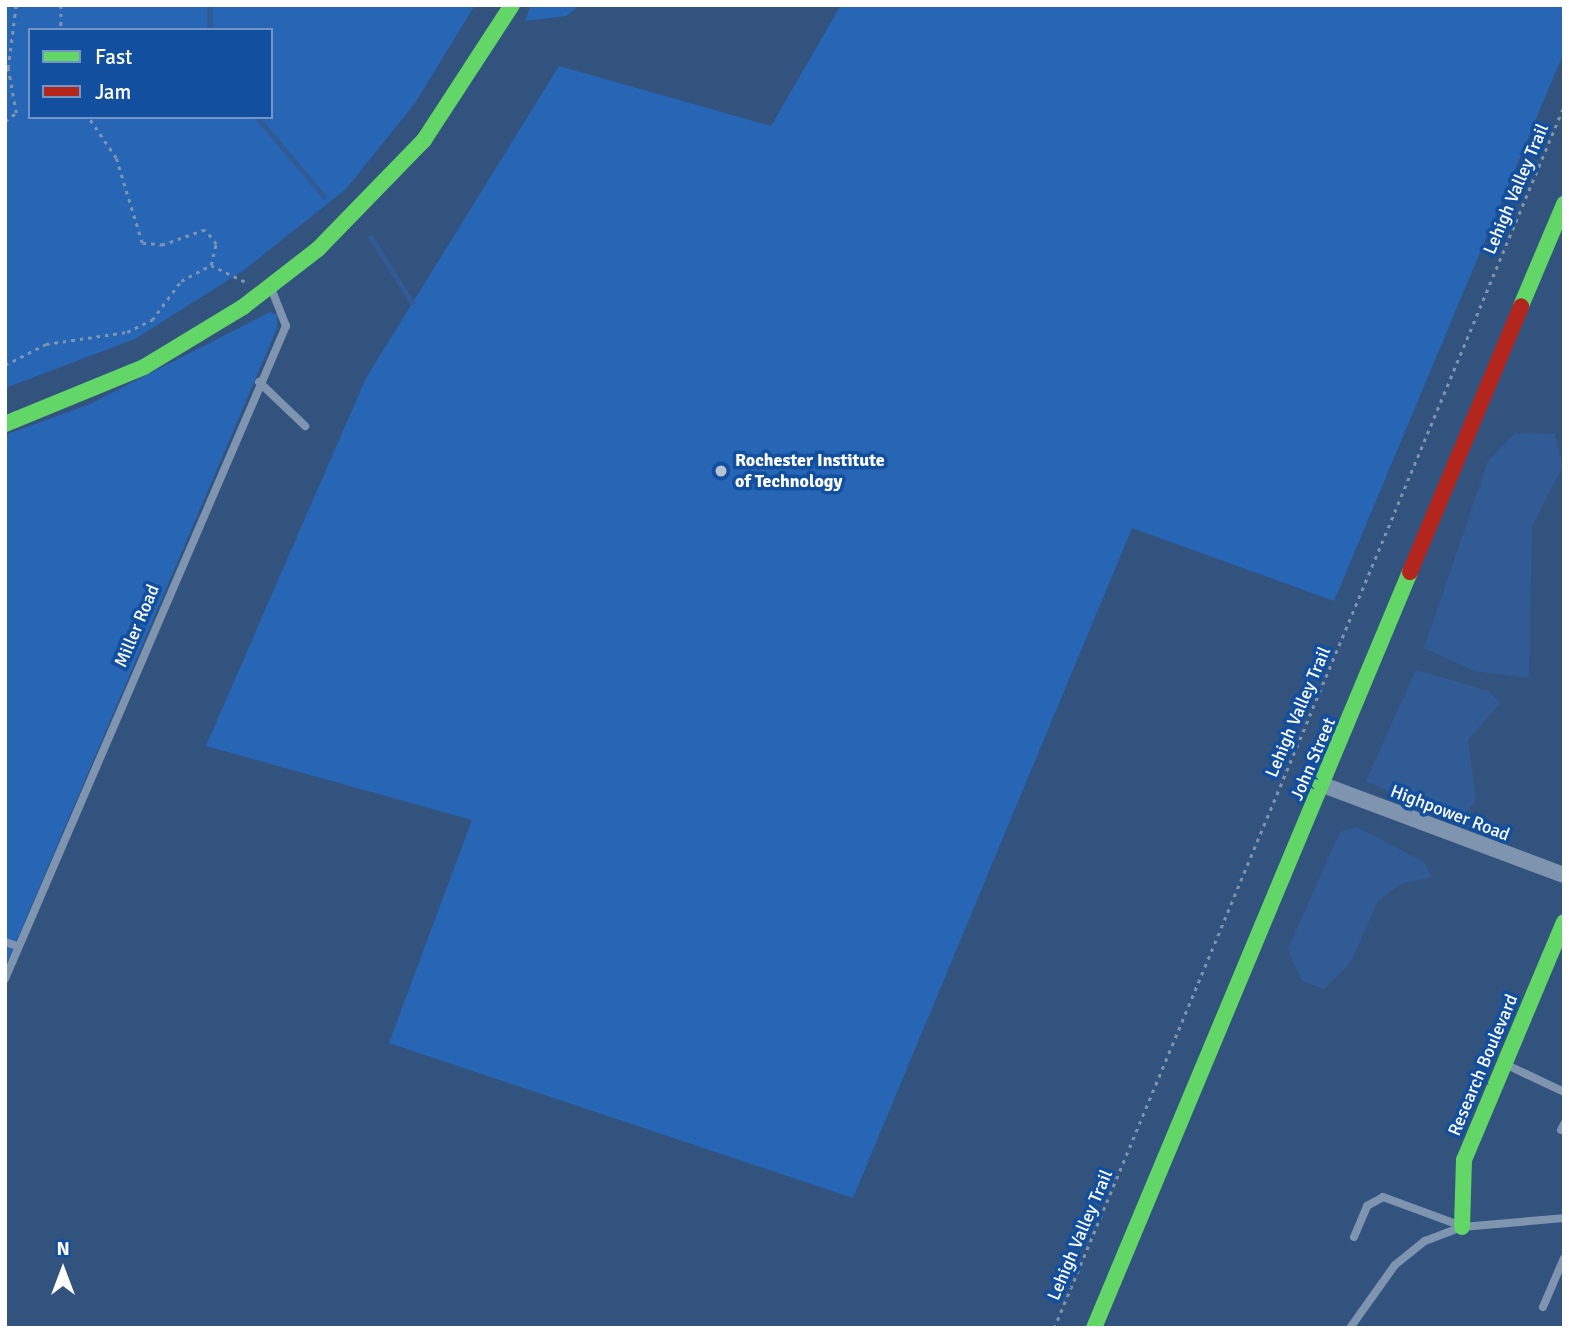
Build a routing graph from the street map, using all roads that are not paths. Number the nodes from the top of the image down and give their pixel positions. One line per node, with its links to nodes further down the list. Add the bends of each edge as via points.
1 (512, 5): 3 (street, via 424,140 365,205)
2 (1564, 204): 7 (street, John Street)
3 (271, 288): 4 (lane, Miller Road, via 286,326); 5 (street, via 144,367)
4 (259, 382): 6 (lane); 12 (lane, Miller Road)
5 (5, 424)
6 (305, 426)
7 (1323, 785): 8 (street, Highpower Road); 21 (street, John Street)
8 (1564, 874)
9 (1564, 922): 11 (street, Research Boulevard)
10 (5, 942): 12 (lane)
11 (1559, 945): 14 (street, Research Boulevard)
12 (17, 946): 13 (lane, Miller Road)
13 (5, 979)
14 (1504, 1064): 15 (lane); 17 (street, Research Boulevard, via 1464,1160)
15 (1564, 1092)
16 (1564, 1218): 17 (lane)
17 (1462, 1227): 18 (lane, via 1383,1197 1367,1206); 22 (lane, via 1424,1241 1395,1265)
18 (1354, 1237)
19 (1564, 1258): 20 (lane)
20 (1544, 1307)
21 (1094, 1328)
22 (1350, 1328)

